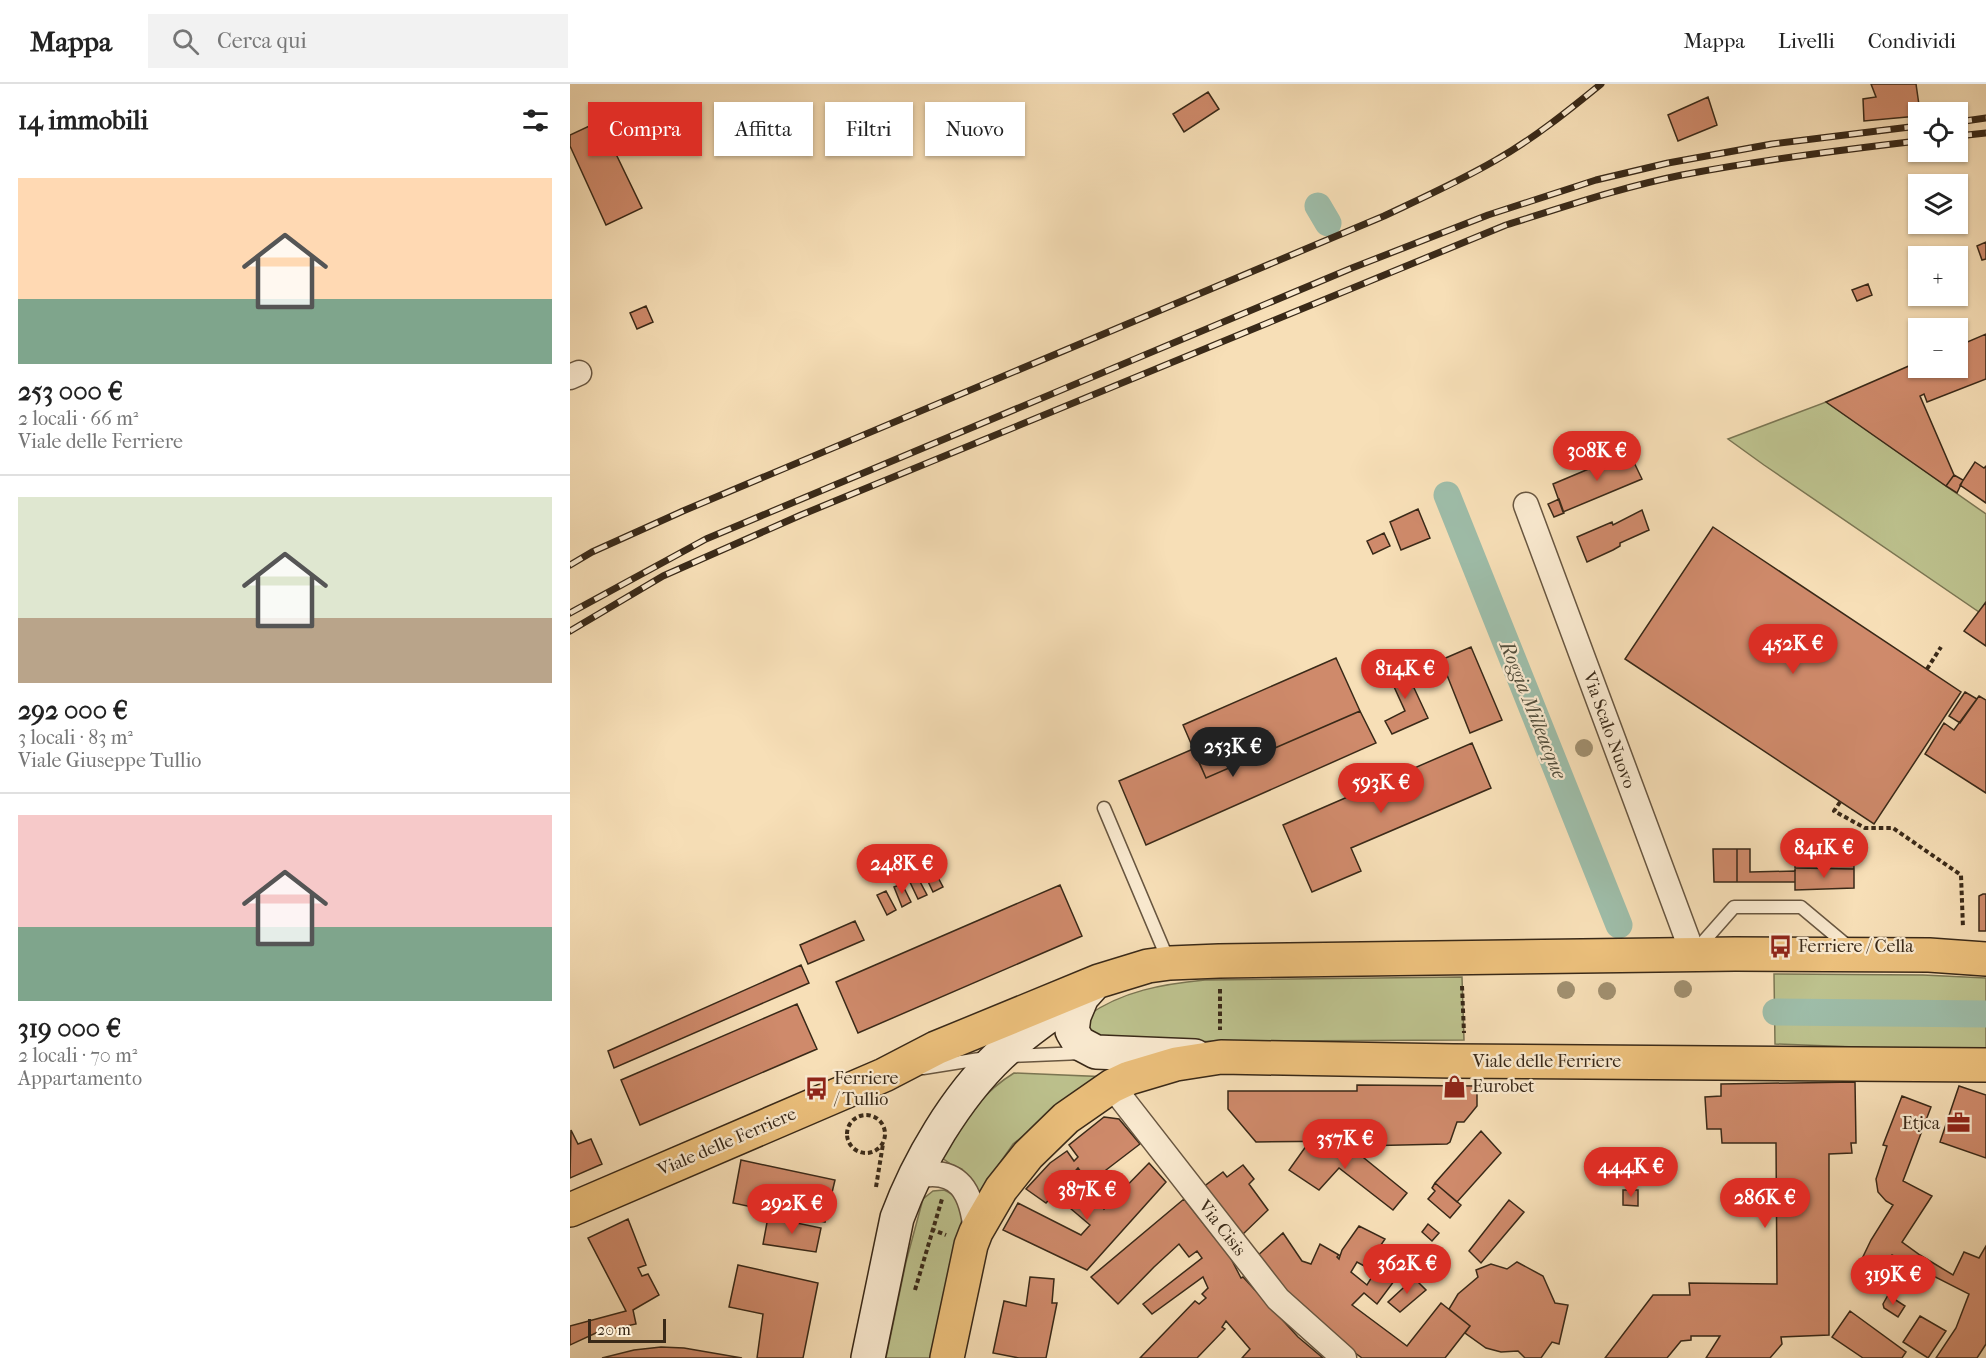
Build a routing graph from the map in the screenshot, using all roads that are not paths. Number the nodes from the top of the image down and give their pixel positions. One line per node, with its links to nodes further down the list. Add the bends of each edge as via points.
1 (1526, 505): 4 (street, Via Scalo Nuovo)
2 (1104, 808): 6 (lane)
3 (1974, 949): 5 (main road, Viale delle Ferriere, via 1929,955)
4 (1693, 954): 5 (main road, Viale delle Ferriere); 5 (lane, via 1734,907 1801,907); 6 (main road, Viale delle Ferriere)
5 (1858, 954)
6 (1170, 963): 7 (main road, Viale delle Ferriere, via 1134,969)
7 (1100, 981): 9 (main road, via 1082,997 1072,1025 1079,1043); 10 (main road, Viale delle Ferriere); 12 (main road, Viale delle Ferriere, via 936,1048)
8 (1221, 1048): 9 (main road); 11 (main road, Viale delle Ferriere, via 1453,1061); 13 (main road, Viale delle Ferriere)
9 (1096, 1052): 10 (lane, Viale delle Ferriere)
10 (999, 1056): 12 (lane, Viale delle Ferriere); 14 (main road, via 946,1122)
11 (1986, 1065)
12 (884, 1075): 15 (main road, Viale delle Ferriere)
13 (1112, 1086): 16 (main road, Viale delle Ferriere, via 1066,1118 1028,1155 1001,1189); 19 (street, Via Cisis, via 1278,1299)
14 (916, 1176): 16 (street, via 932,1173 957,1180 971,1206); 17 (main road, via 897,1218)
15 (570, 1210)
16 (976, 1232): 18 (main road, Viale delle Ferriere)
17 (868, 1358)
18 (947, 1358)
19 (1344, 1358)

